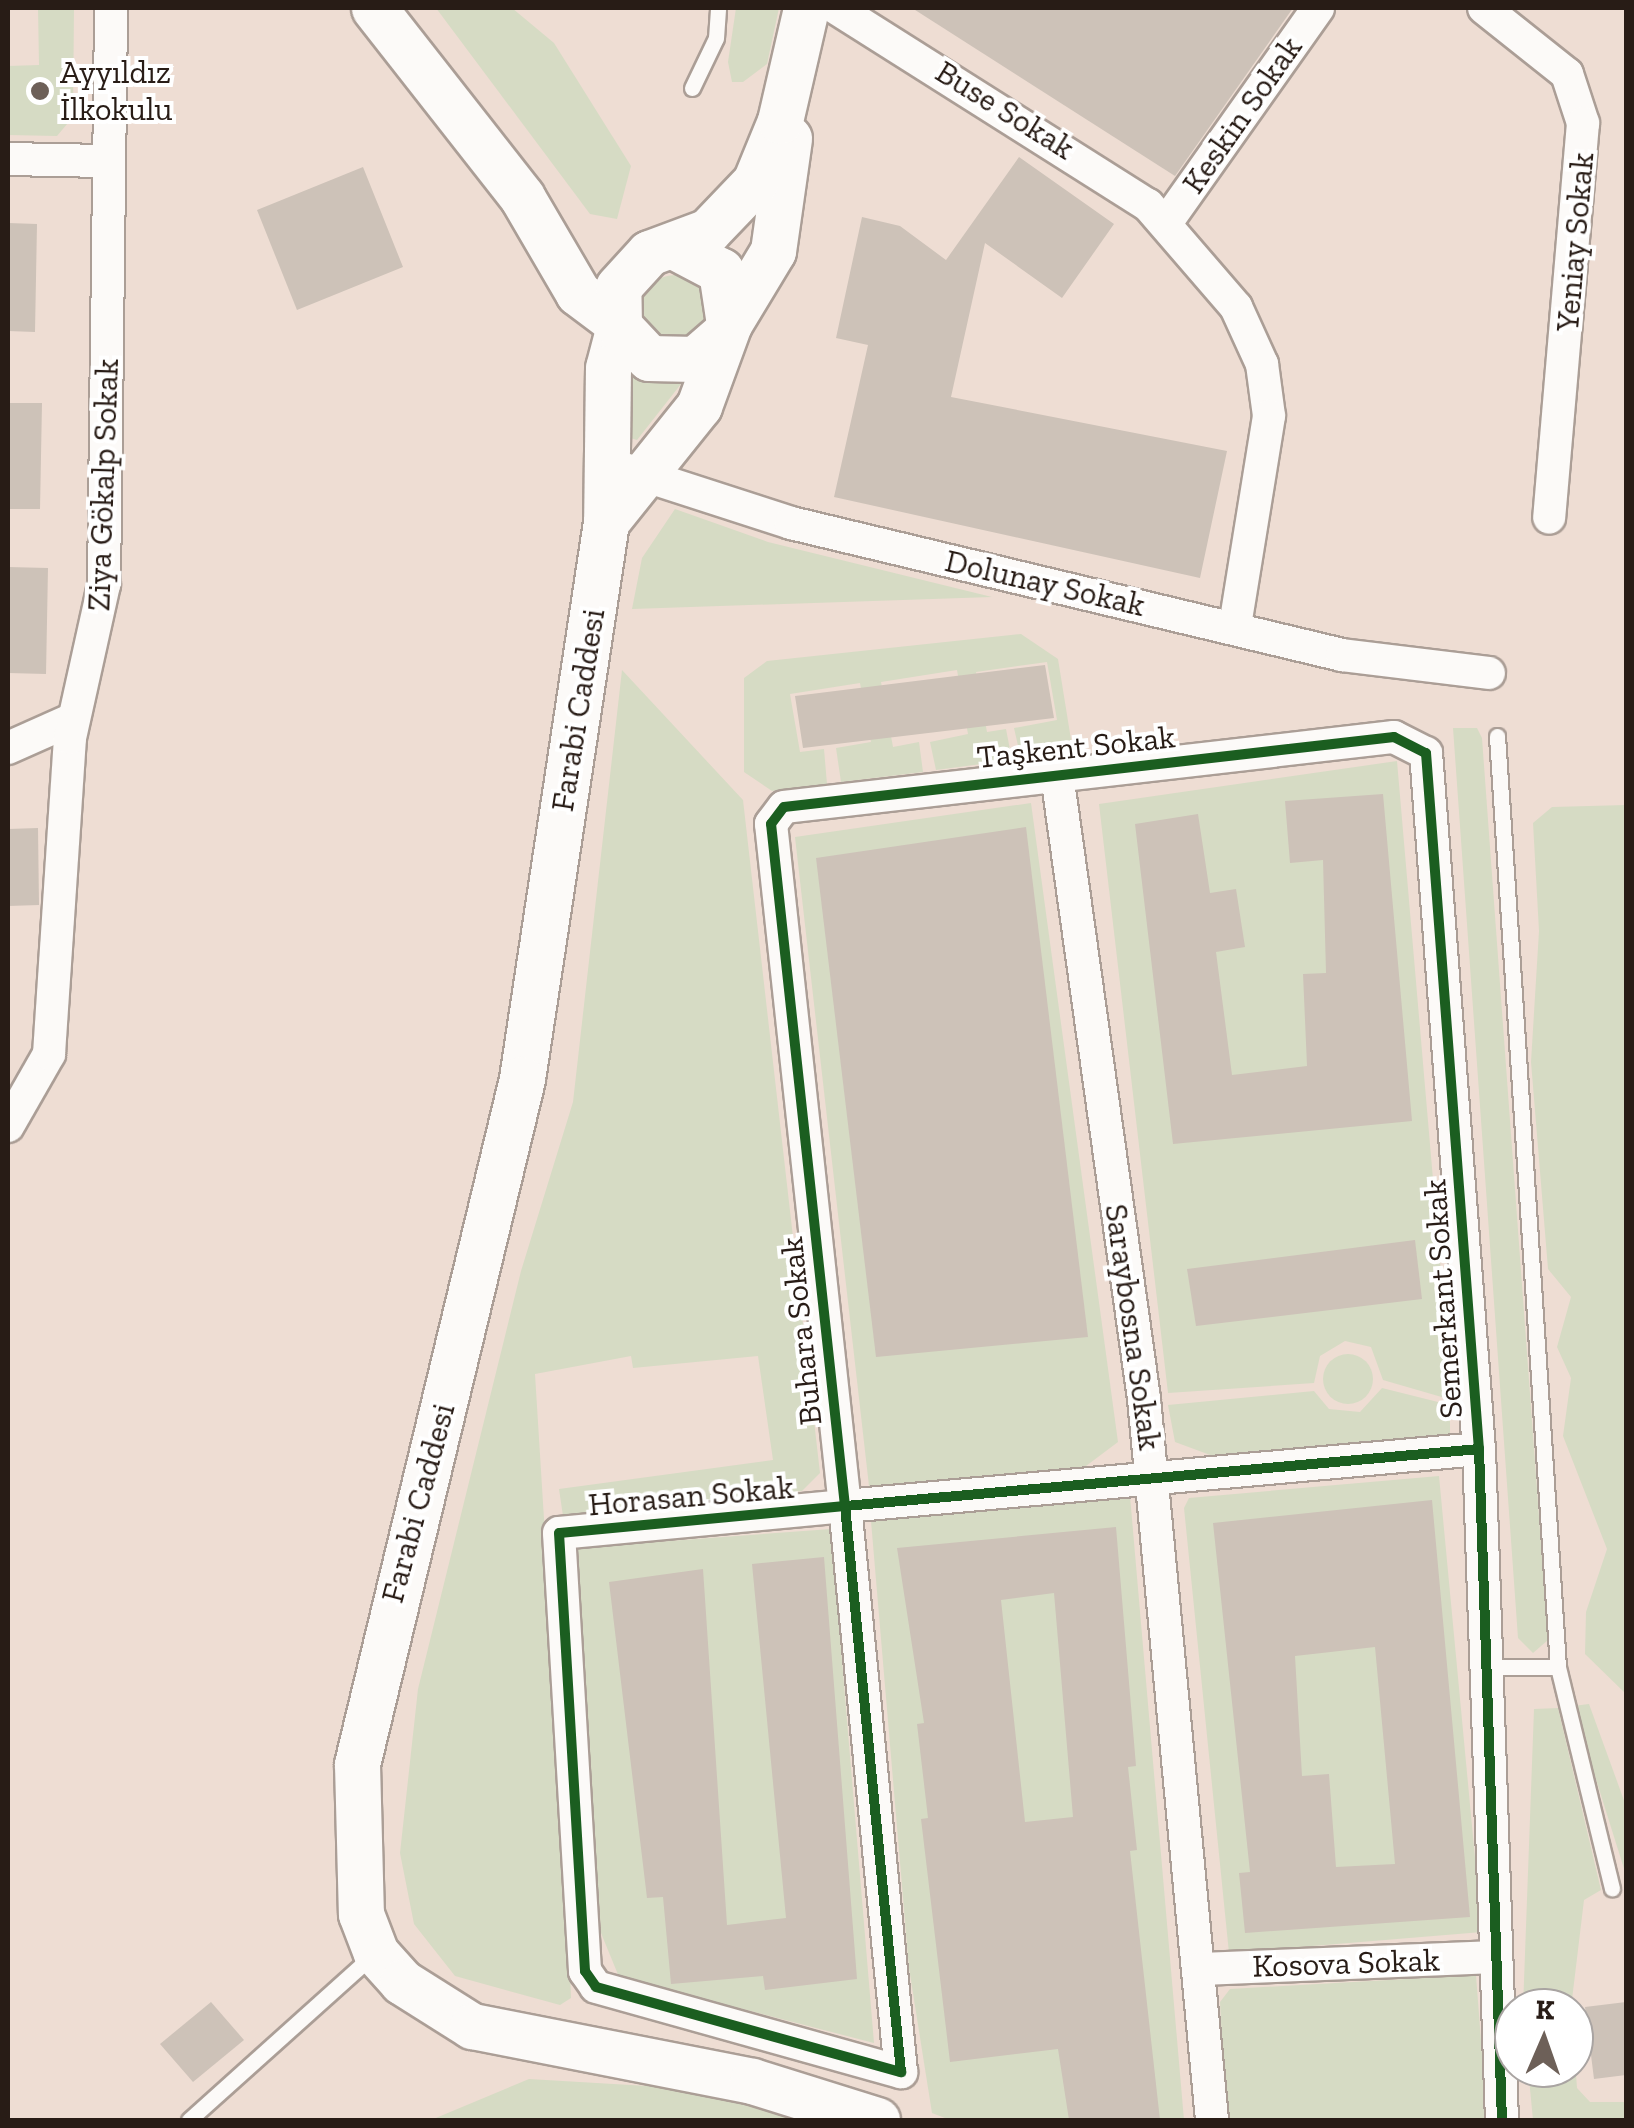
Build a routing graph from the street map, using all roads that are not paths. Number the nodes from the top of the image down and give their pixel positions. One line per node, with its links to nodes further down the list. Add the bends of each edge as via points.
1 (111, 8): 11 (street, Ziya Gökalp Sokak)
2 (374, 8): 12 (street)
3 (718, 8): 9 (lane, via 716,38)
4 (806, 8): 8 (street)
5 (836, 8): 13 (street, Buse Sokak, via 1090,164)
6 (1318, 8): 13 (street, Keskin Sokak)
7 (1484, 8): 18 (street, Yeniay Sokak, via 1567,74 1582,123)
8 (798, 51): 14 (street, via 755,182 726,218); 16 (street, via 773,251)
9 (692, 88)
10 (8, 159): 11 (street)
11 (107, 161): 21 (street, Ziya Gökalp Sokak, via 108,528 99,626)
12 (522, 198): 14 (street, via 577,243); 15 (street, via 578,292)
13 (1166, 223): 19 (street, Buse Sokak, via 1236,307 1269,389)
14 (656, 254): 15 (street, via 618,288); 16 (street, via 721,271)
15 (619, 324): 16 (street, via 648,358 678,363); 17 (street, Farabi Caddesi, via 608,368)
16 (727, 328): 17 (street, via 699,406)
17 (626, 470): 19 (street, Dolunay Sokak, via 790,523); 34 (street, Farabi Caddesi, via 606,522 522,1079 356,1764 354,1862)
18 (1550, 518)
19 (1235, 627): 20 (street, Dolunay Sokak, via 1342,655)
20 (1488, 673)
21 (73, 719): 24 (street); 27 (street, Ziya Gökalp Sokak, via 49,1054)
22 (1394, 736): 25 (street, Taşkent Sokak); 28 (street, Semerkant Sokak, via 1420,742 1430,786)
23 (1497, 736): 32 (lane)
24 (8, 748)
25 (1057, 774): 26 (street, Taşkent Sokak, via 800,804); 29 (street, Saraybosna Sokak)
26 (772, 824): 30 (street, Buhara Sokak)
27 (8, 1126)
28 (1479, 1449): 29 (street, Horasan Sokak); 31 (street, Semerkant Sokak)
29 (1153, 1479): 30 (street, Horasan Sokak); 36 (street, Saraybosna Sokak)
30 (844, 1506): 37 (street, Buhara Sokak); 37 (street, Horasan Sokak, via 559,1533 586,1971 614,1995)
31 (1489, 1667): 32 (lane); 35 (street, Semerkant Sokak, via 1500,1892)
32 (1558, 1667): 33 (lane)
33 (1612, 1888)
34 (376, 1953): 38 (lane); 39 (street, via 402,1982 472,2026 752,2082)
35 (1492, 1957): 36 (street, Kosova Sokak); 41 (street, Semerkant Sokak)
36 (1199, 1969): 40 (street, Saraybosna Sokak)
37 (901, 2072)
38 (188, 2120)
39 (877, 2120)
40 (1212, 2120)
41 (1502, 2120)

